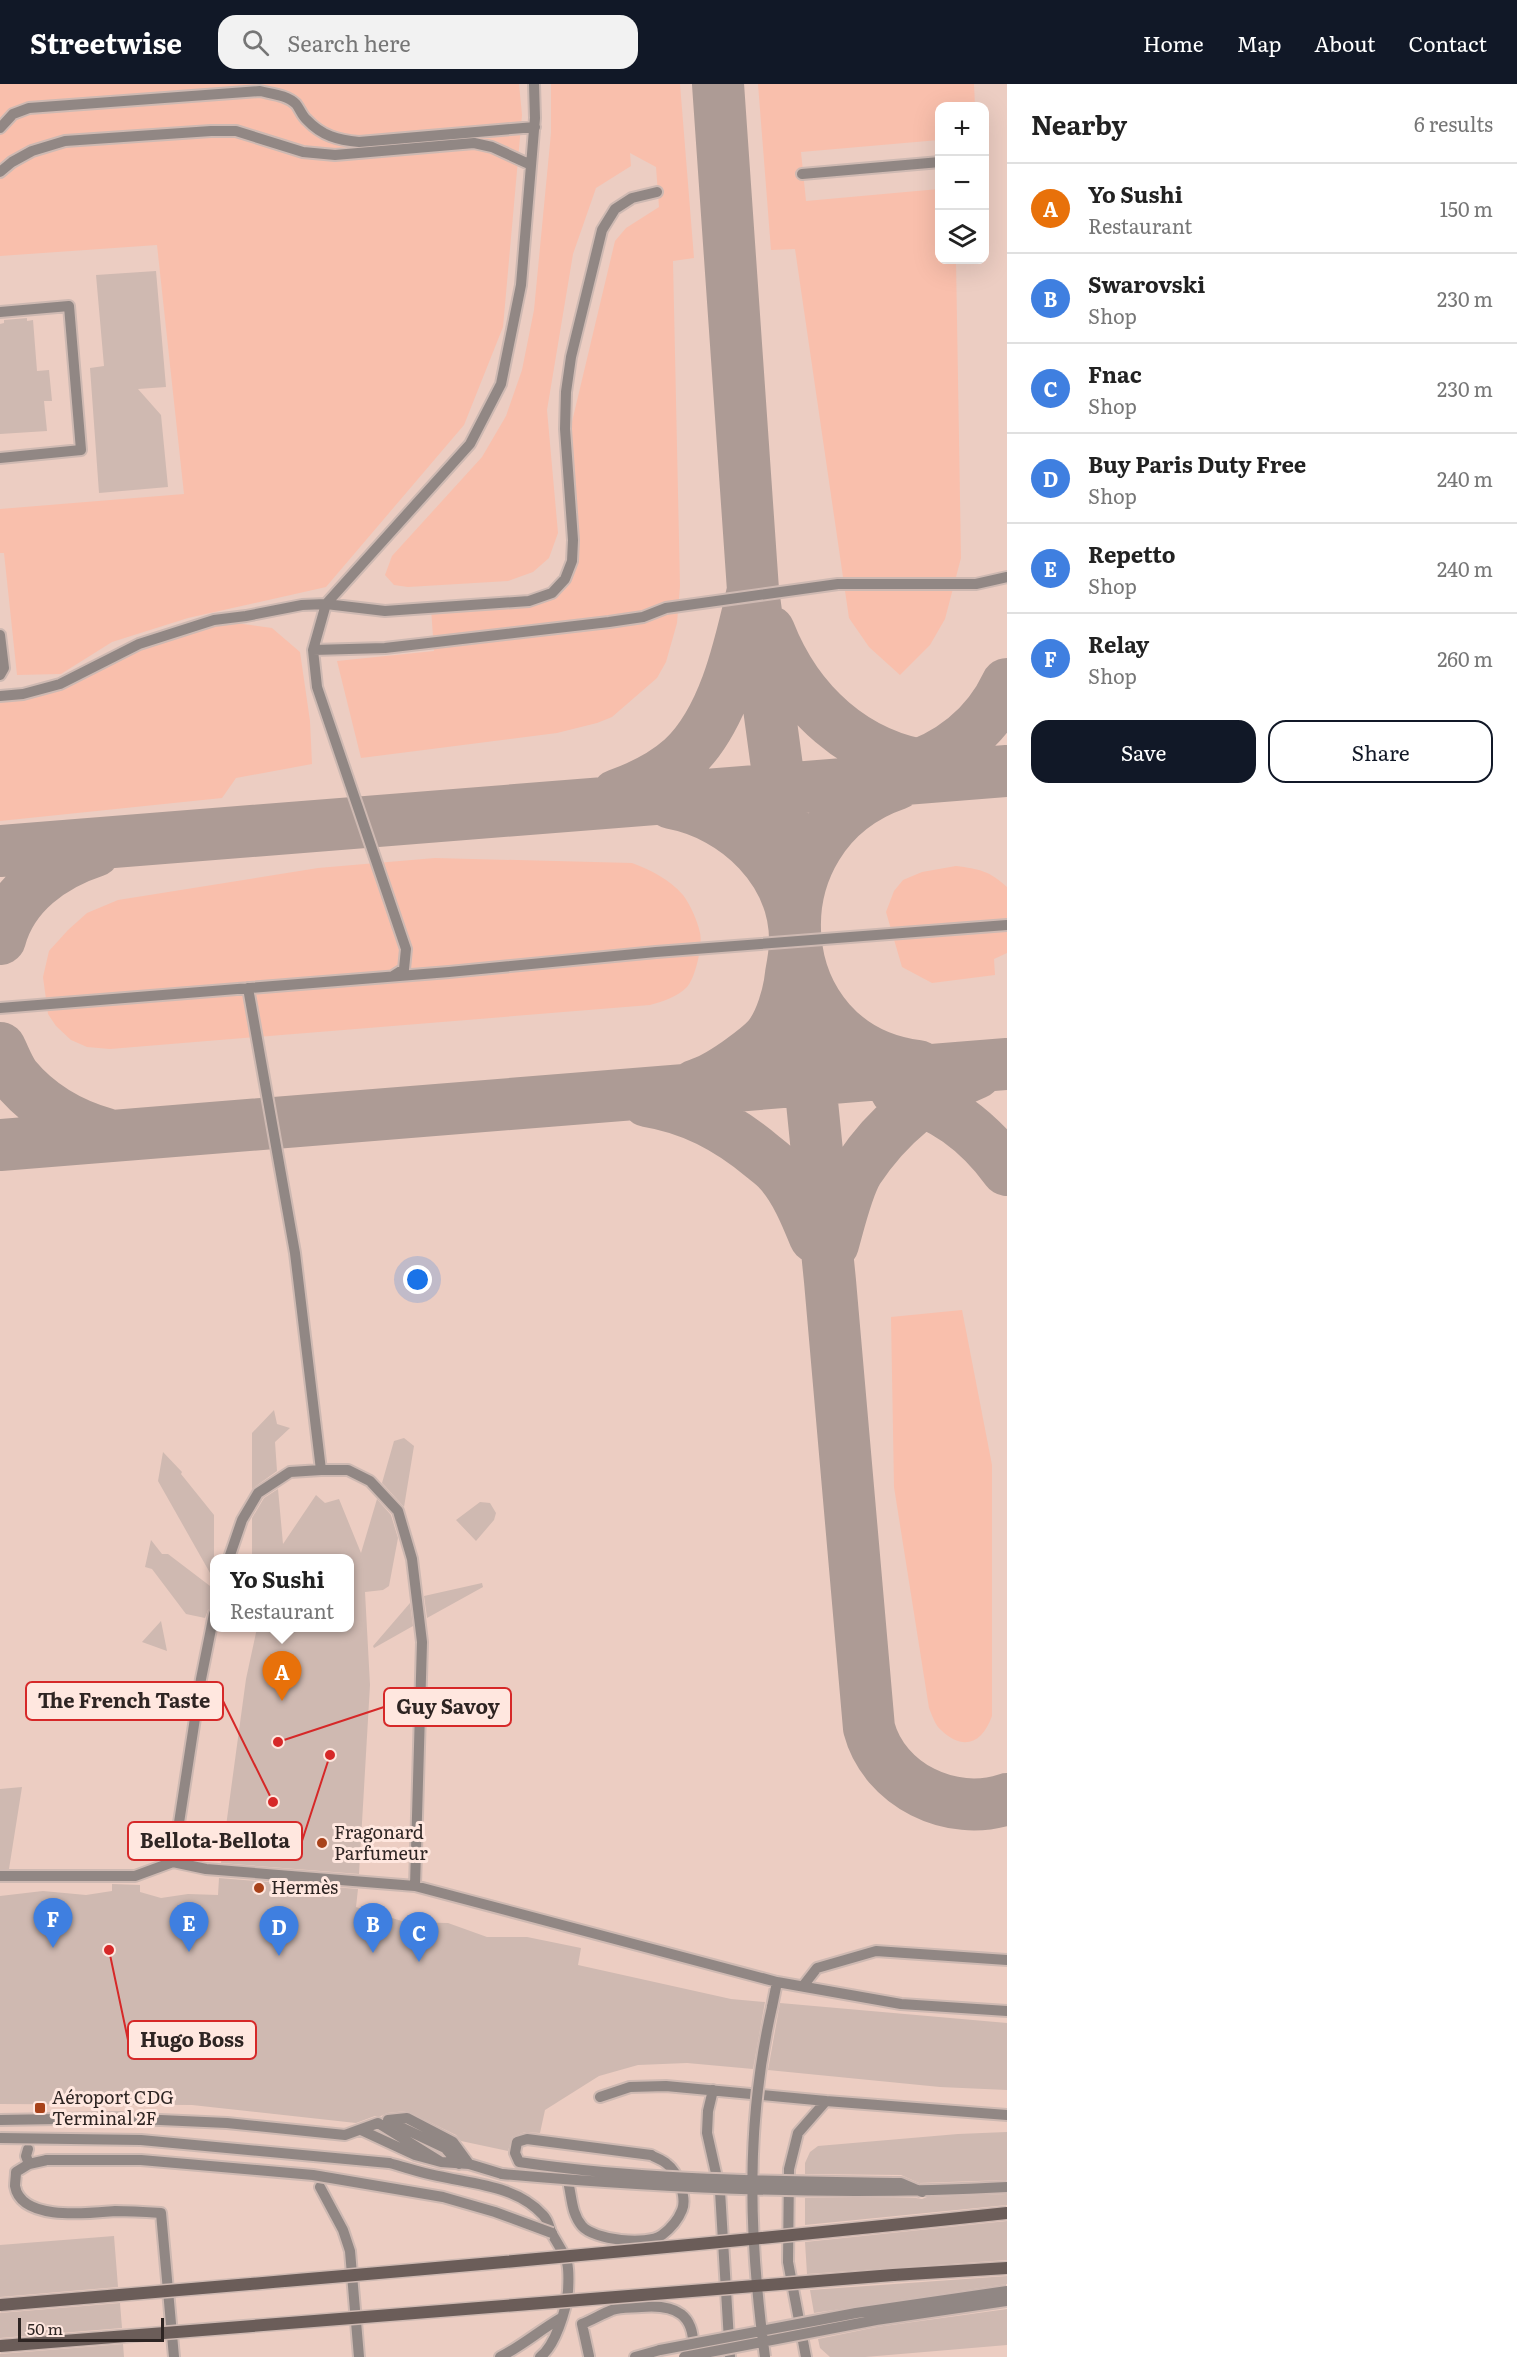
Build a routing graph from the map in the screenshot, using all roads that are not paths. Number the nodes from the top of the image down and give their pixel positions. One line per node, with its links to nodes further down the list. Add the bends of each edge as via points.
1 (534, 84): 2 (lane)
2 (534, 127): 3 (lane, via 359,142 338,140 306,119 296,104 280,95 260,91 29,108 13,114); 5 (lane)
3 (0, 128)
4 (935, 162): 7 (lane)
5 (531, 165): 6 (lane, via 474,143 335,155 303,152 236,131 211,131 65,141 32,151); 12 (lane, via 521,285 501,384 470,444)
6 (0, 172)
7 (802, 174)
8 (657, 192): 12 (lane, via 632,198 615,209 602,230 571,357 565,429 573,540 572,561 565,579 552,594 529,601 385,611)
9 (0, 312): 10 (lane, via 69,306 81,450)
10 (0, 458)
11 (1007, 577): 14 (lane, via 976,584 828,585 666,608 643,617 609,622 385,648)
12 (326, 604): 14 (lane); 16 (lane, via 214,620 139,644 60,684)
13 (0, 635): 15 (lane, via 4,668)
14 (313, 651): 18 (lane, via 316,687 406,949 404,969)
15 (0, 675)
16 (3, 693)
17 (1007, 925): 18 (lane)
18 (393, 976): 19 (lane)
19 (248, 988): 20 (lane); 21 (lane, via 295,1253)
20 (0, 1008)
21 (321, 1470): 22 (lane, via 290,1472 258,1493 242,1520); 26 (lane, via 348,1470 370,1481 398,1511 412,1558 422,1642)
22 (229, 1554)
23 (210, 1632): 24 (lane)
24 (172, 1862): 25 (lane, via 135,1876); 26 (lane, via 206,1869)
25 (0, 1876)
26 (415, 1886): 28 (lane)
27 (1007, 1960): 29 (lane, via 876,1951 817,1968)
28 (777, 1982): 29 (lane); 65 (lane, bridge, via 760,2057 752,2137 752,2218)
29 (803, 1986): 30 (lane, via 901,2004)
30 (1007, 2011)
31 (713, 2090): 32 (lane, via 630,2087); 33 (lane); 64 (lane, via 707,2133 720,2191)
32 (600, 2097)
33 (826, 2101): 34 (lane); 66 (lane, via 798,2133 789,2169 788,2262)
34 (1007, 2115)
35 (0, 2120): 37 (lane, via 116,2118 227,2123 345,2135)
36 (383, 2122): 37 (lane); 40 (lane); 43 (lane, via 407,2118 453,2142)
37 (361, 2130): 40 (lane, via 415,2156)
38 (0, 2138): 41 (lane, bridge, via 141,2140)
39 (28, 2149): 42 (lane)
40 (441, 2162): 43 (lane)
41 (389, 2163): 44 (lane); 50 (lane, via 504,2190 528,2202 545,2217)
42 (28, 2164): 50 (lane, bridge, via 47,2160 141,2160 313,2175 443,2197); 59 (lane, via 16,2172 15,2187 34,2208 62,2215 161,2213)
43 (464, 2164): 44 (lane)
44 (502, 2174): 48 (lane, bridge, via 706,2189)
45 (569, 2186): 48 (lane, bridge, via 573,2211 583,2228 624,2241 659,2237 672,2226 683,2208 680,2183 675,2174 669,2164 651,2155 527,2139 517,2142 515,2153 519,2162 563,2169 633,2175 645,2175 656,2176 668,2177 680,2178 703,2180 901,2183)
46 (320, 2187): 60 (lane, via 350,2251)
47 (1007, 2187): 48 (lane, bridge)
48 (922, 2192)
49 (1007, 2213): 54 (main road, bridge)
50 (552, 2233): 55 (lane, bridge, via 567,2257 569,2271)
51 (1007, 2268): 56 (main road, bridge)
52 (1007, 2291): 63 (lane, bridge, via 720,2337)
53 (1007, 2301): 58 (lane, bridge, via 876,2320)
54 (0, 2305)
55 (561, 2318): 61 (lane); 62 (lane, via 549,2350)
56 (0, 2346)
57 (590, 2356): 58 (lane, via 582,2324 615,2309 660,2306 678,2311 689,2321 694,2338)
58 (690, 2356)
59 (174, 2357)
60 (359, 2357)
61 (500, 2357)
62 (540, 2357)
63 (634, 2357)
64 (730, 2357)
65 (765, 2357)
66 (807, 2357)

